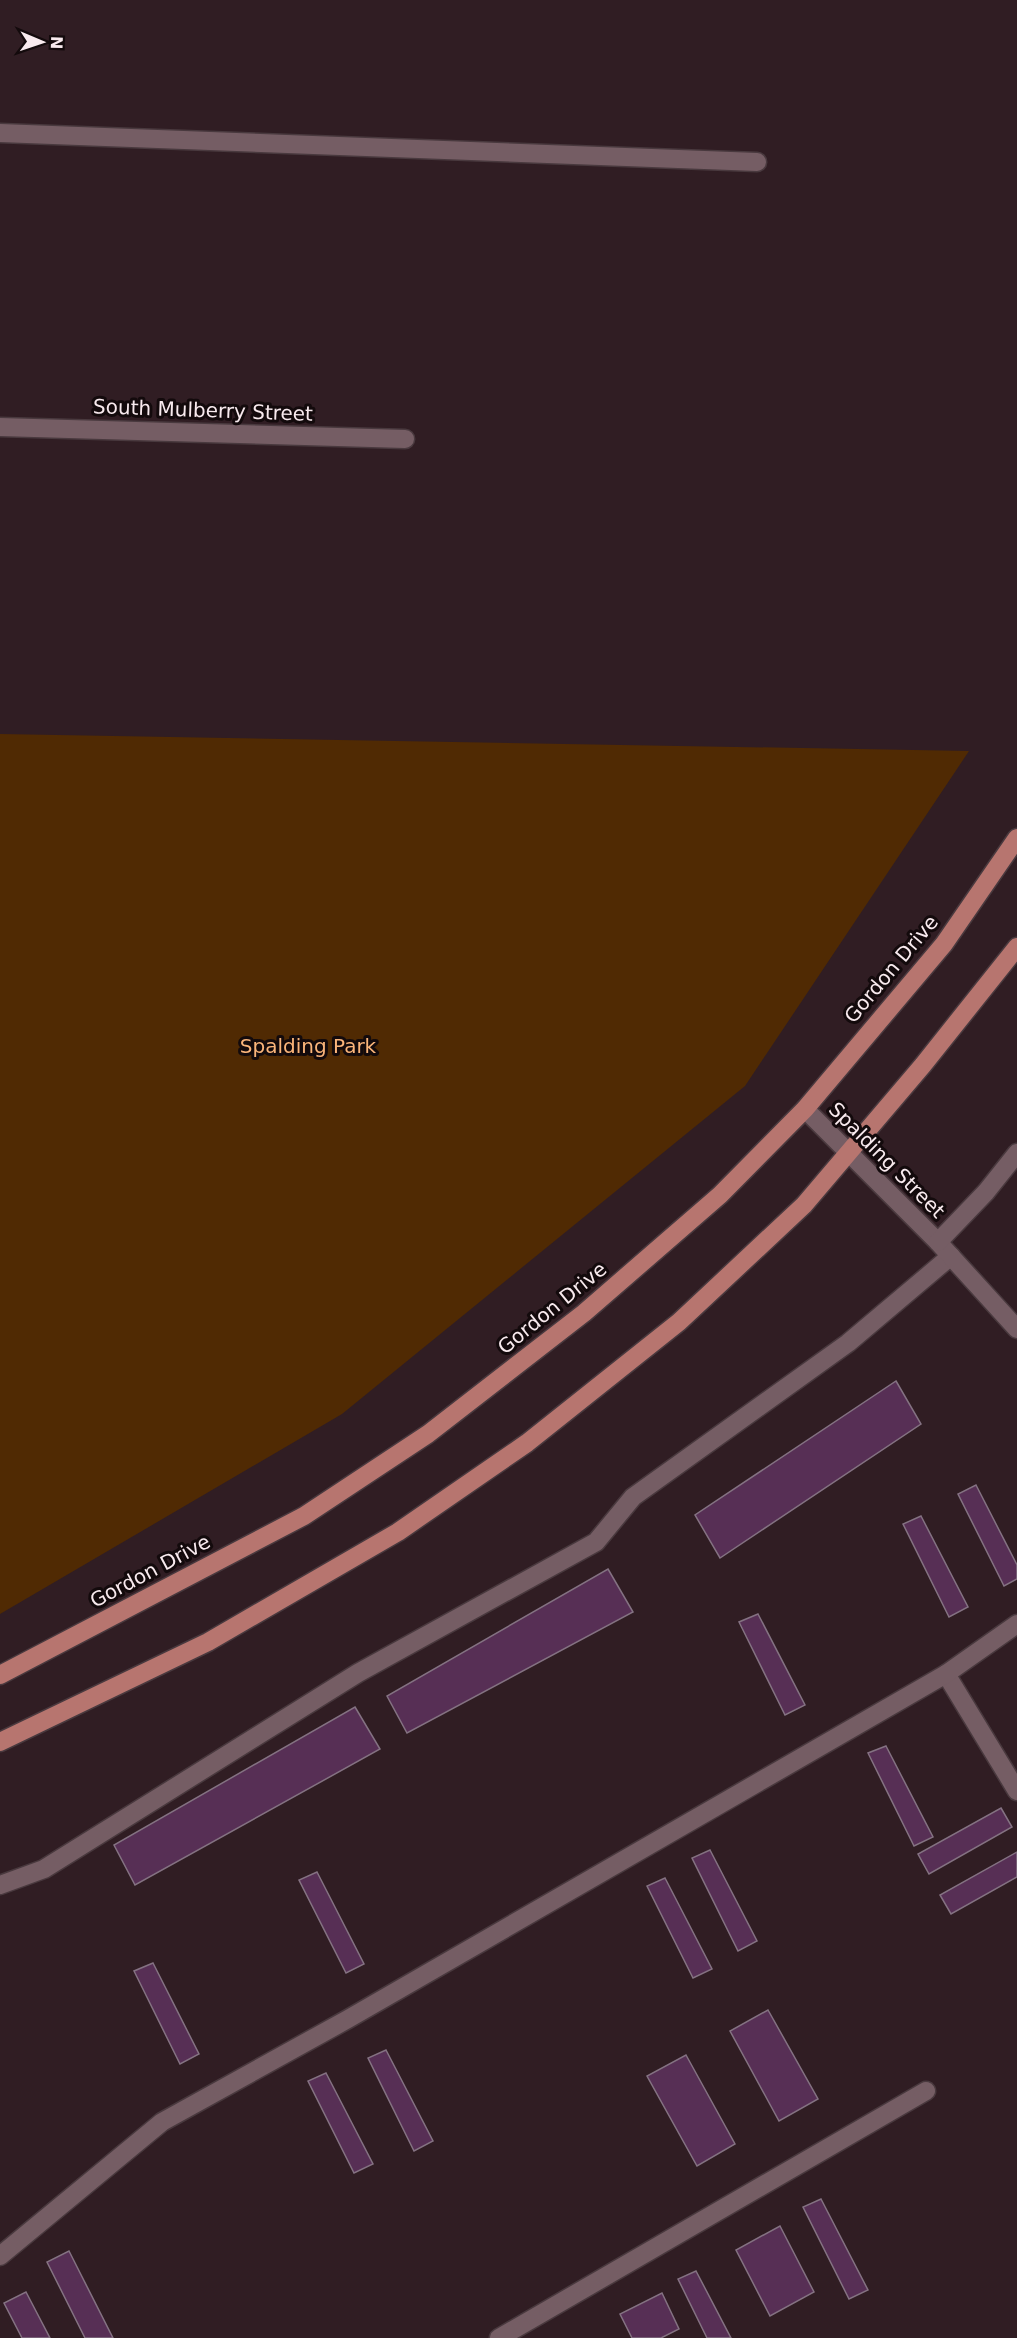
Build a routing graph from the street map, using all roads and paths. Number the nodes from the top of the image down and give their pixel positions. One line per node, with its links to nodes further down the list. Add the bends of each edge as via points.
1 (0, 133): 2 (street)
2 (757, 162)
3 (0, 427): 4 (street, South Mulberry Street)
4 (405, 439)
5 (1017, 838): 7 (main road, Gordon Drive, via 944,944)
6 (1017, 947): 8 (main road)
7 (805, 1109): 8 (street, Spalding Street); 15 (main road, Gordon Drive, via 720,1195 601,1299 428,1434 304,1516)
8 (848, 1153): 10 (street, Spalding Street); 16 (main road, via 804,1205 679,1322 527,1443 398,1532 208,1642)
9 (1017, 1153): 10 (street)
10 (938, 1242): 11 (street, Spalding Street)
11 (951, 1256): 12 (street, Spalding Street); 18 (street, via 848,1343 633,1497 596,1542 358,1673 44,1869)
12 (1016, 1327)
13 (1017, 1624): 14 (street)
14 (946, 1674): 17 (street); 20 (street, via 162,2122)
15 (0, 1676)
16 (0, 1742)
17 (1017, 1791)
18 (0, 1885)
19 (926, 2091): 21 (street)
20 (0, 2256)
21 (499, 2338)

